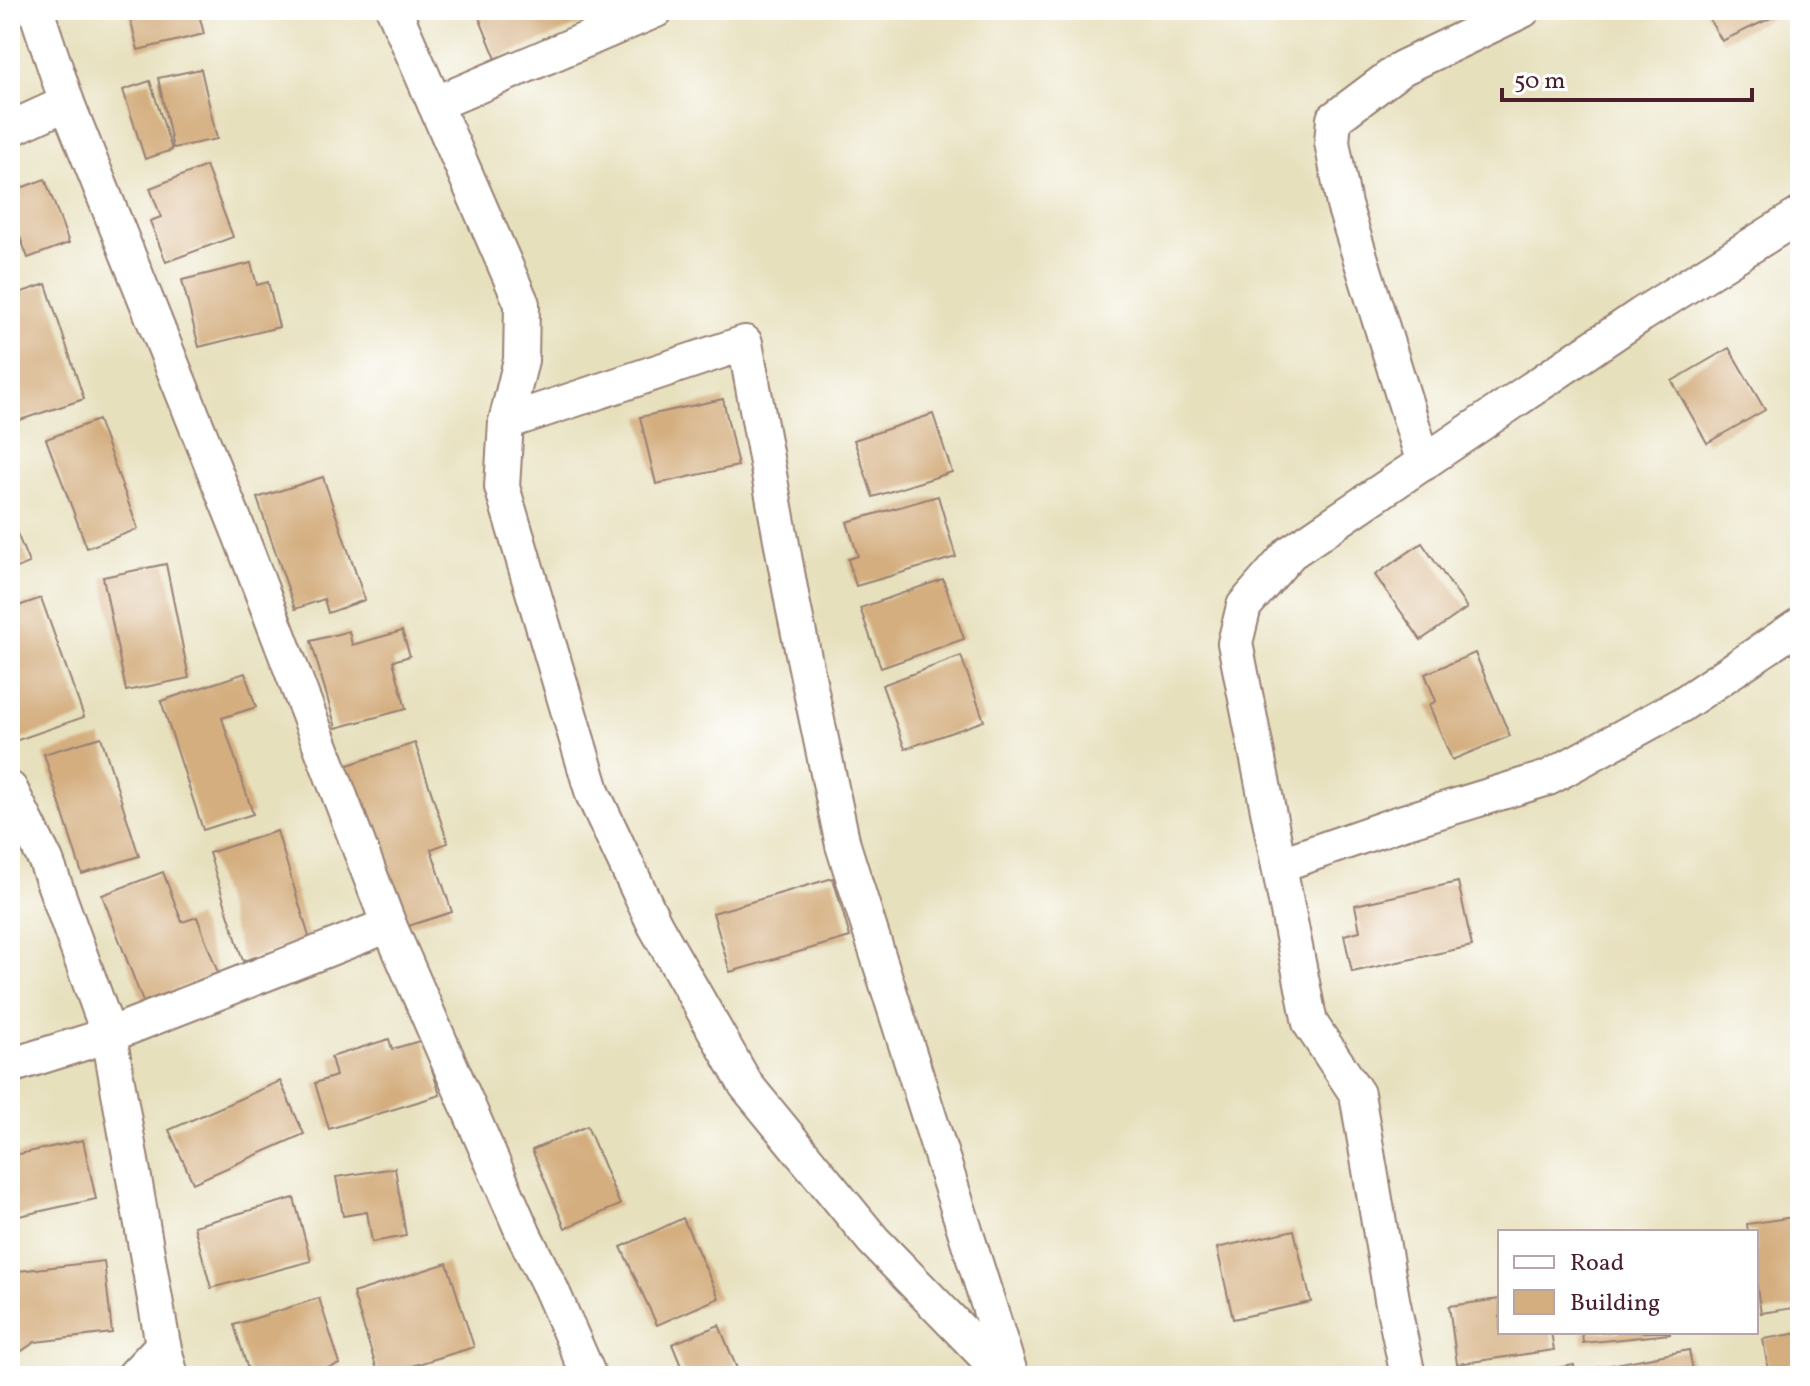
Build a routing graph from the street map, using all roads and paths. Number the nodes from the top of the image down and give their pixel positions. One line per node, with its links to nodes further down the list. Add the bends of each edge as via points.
1 (36, 10): 5 (street)
2 (394, 10): 6 (street)
3 (656, 10): 6 (street)
4 (1523, 10): 10 (street, via 1402,68 1334,119 1332,142 1344,205)
5 (67, 103): 7 (street); 14 (street)
6 (435, 104): 9 (street, via 522,304 521,360)
7 (10, 129)
8 (1800, 215): 10 (street, via 1641,315)
9 (506, 422): 20 (street, via 502,487 593,794 655,925 746,1085 873,1240); 20 (street, via 745,343 843,845)
10 (1424, 463): 13 (street, via 1290,553 1244,606 1235,643)
11 (1800, 625): 13 (street, via 1681,705 1548,778)
12 (10, 789): 15 (street, via 46,861)
13 (1279, 865): 21 (street, via 1310,1023 1357,1094)
14 (389, 925): 15 (street); 19 (street)
15 (109, 1035): 16 (street); 17 (street)
16 (10, 1066)
17 (167, 1361): 18 (street)
18 (134, 1376)
19 (589, 1376)
20 (1008, 1376)
21 (1408, 1376)

